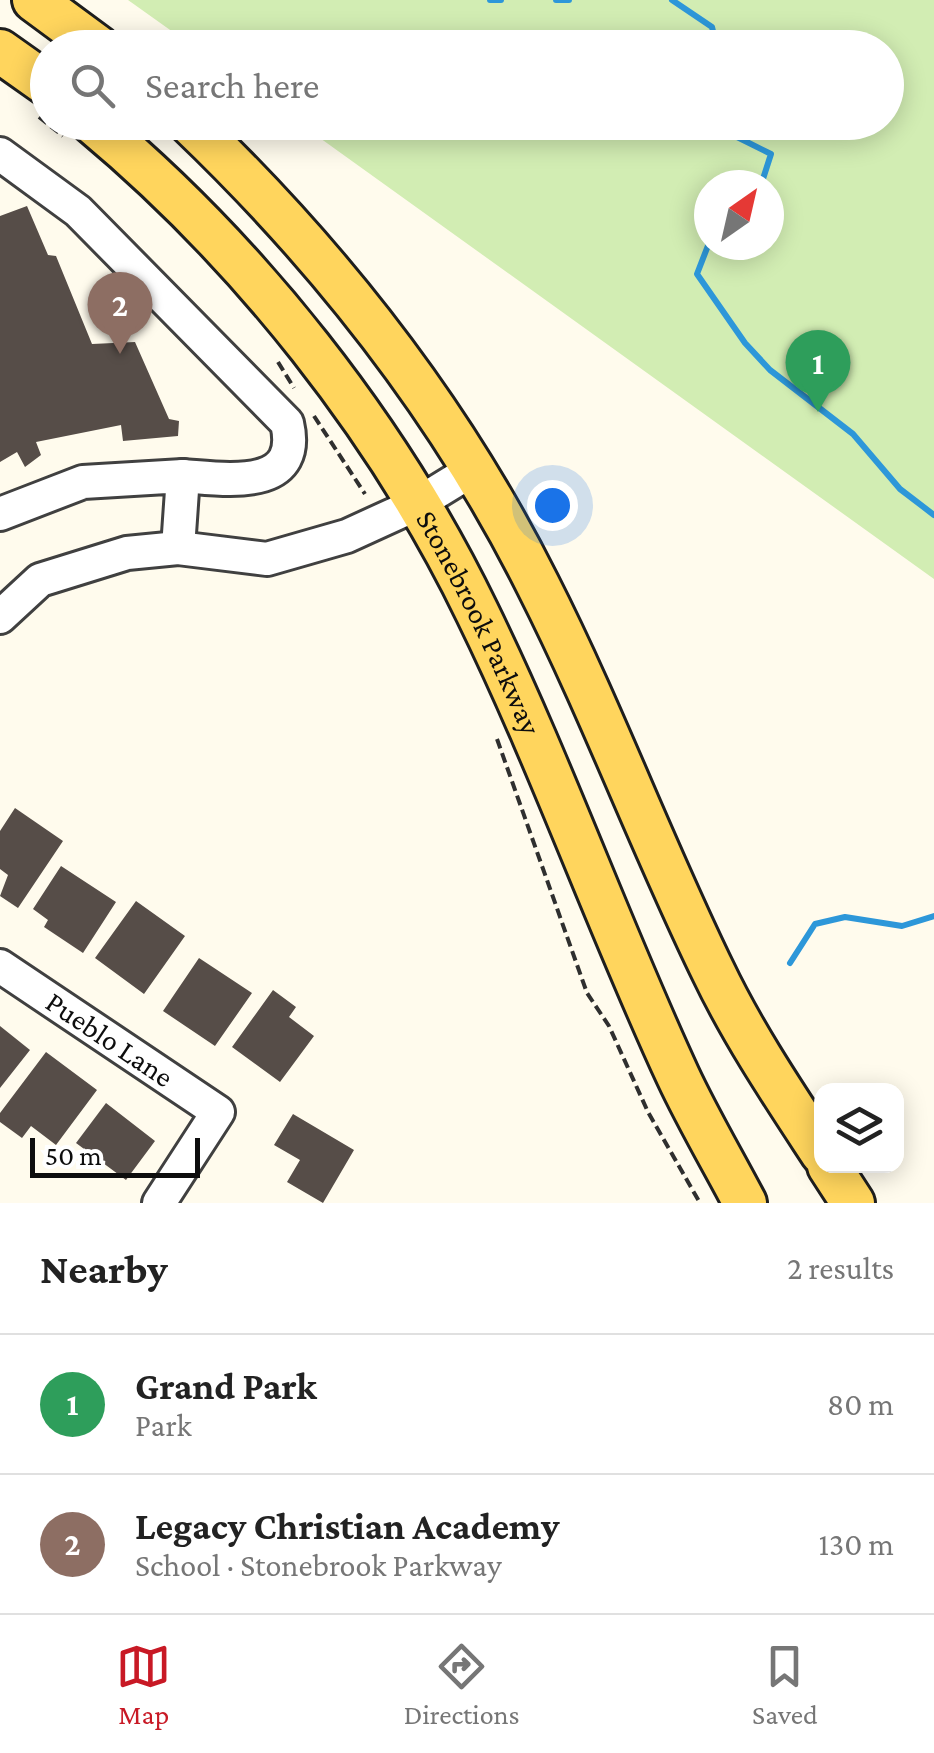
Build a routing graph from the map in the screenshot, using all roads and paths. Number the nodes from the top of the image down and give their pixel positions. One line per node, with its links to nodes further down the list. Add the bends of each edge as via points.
1 (34, 0): 2 (main road)
2 (75, 30)
3 (0, 51): 4 (main road)
4 (30, 87)
5 (92, 140): 14 (main road, Stonebrook Parkway, via 207,228 280,308)
6 (206, 140): 11 (main road, via 320,258 381,333)
7 (0, 154): 12 (street, via 78,211 287,423 286,458 269,474 245,480)
8 (270, 349): 9 (path)
9 (302, 400)
10 (311, 412): 13 (path)
11 (474, 469): 14 (street); 20 (main road, via 538,585 714,975)
12 (183, 476): 15 (street, via 84,482); 16 (street)
13 (365, 494)
14 (417, 504): 16 (street, via 347,536 267,560); 24 (main road, Stonebrook Parkway, via 476,611 679,1078)
15 (0, 514)
16 (178, 548): 17 (street, via 127,552 40,580)
17 (0, 617)
18 (497, 738): 23 (path, via 587,993)
19 (0, 966): 22 (street, Pueblo Lane, via 218,1112)
20 (814, 1140)
21 (834, 1173): 25 (main road)
22 (159, 1203)
23 (700, 1203)
24 (745, 1203)
25 (853, 1203)

